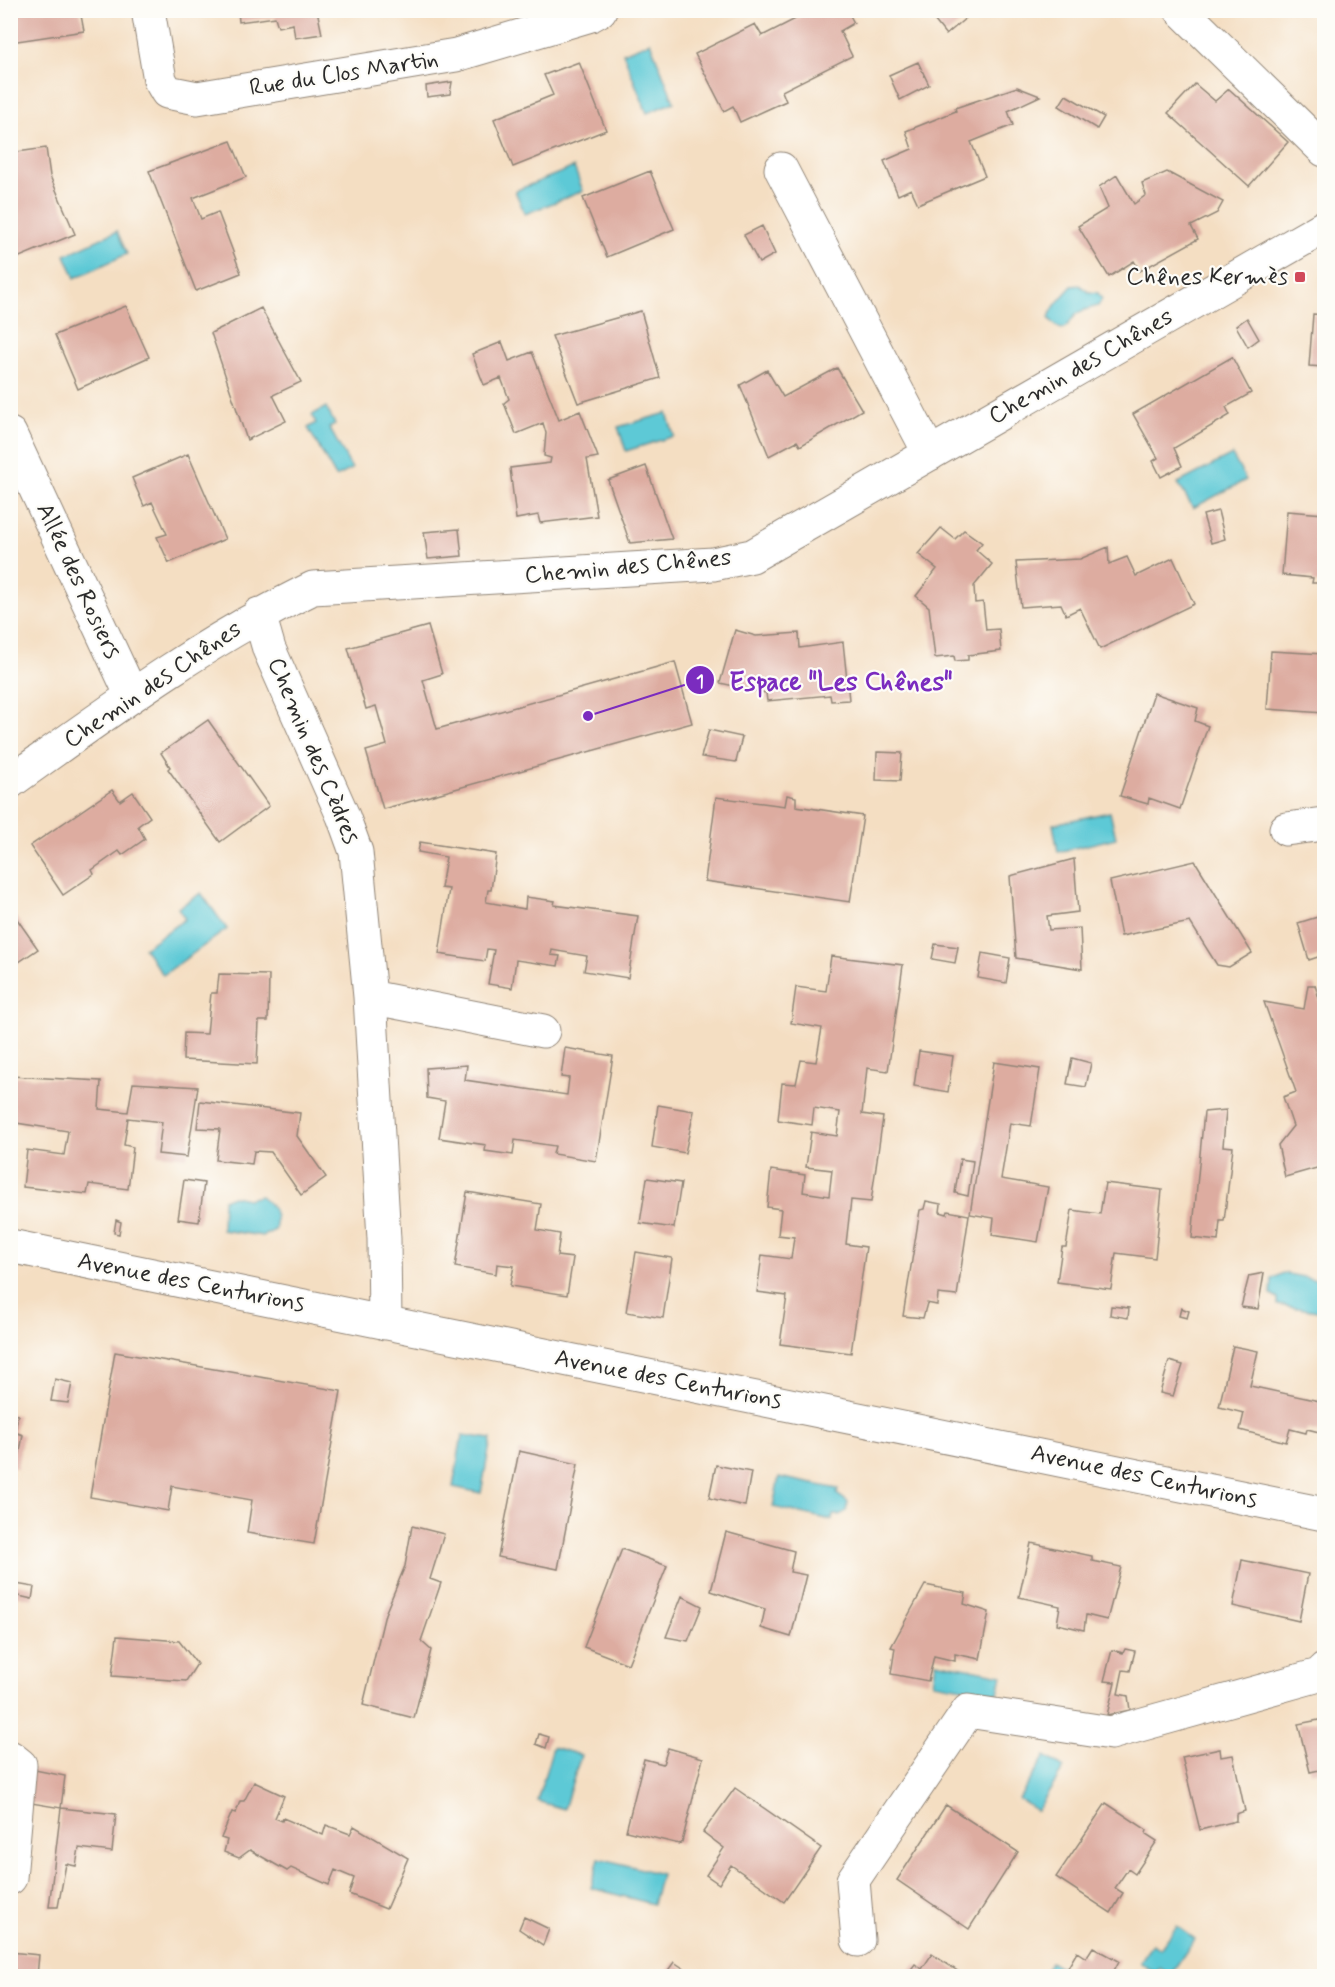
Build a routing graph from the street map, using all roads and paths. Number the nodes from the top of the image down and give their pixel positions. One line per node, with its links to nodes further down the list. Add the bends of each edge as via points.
1 (148, 10): 2 (street, Rue du Clos Martin, via 160,80 167,92 197,98 456,55)
2 (600, 10)
3 (1181, 10): 4 (street)
4 (1324, 150)
5 (781, 169): 8 (street)
6 (1324, 228): 8 (street, Chemin des Chênes)
7 (10, 434): 10 (street, Allée des Rosiers)
8 (930, 454): 9 (street, Chemin des Chênes, via 752,556 713,564 313,588)
9 (259, 614): 10 (street, Chemin des Chênes); 14 (street, Chemin des Cèdres, via 269,648 356,852)
10 (131, 694): 11 (street, Chemin des Chênes)
11 (10, 782)
12 (1324, 824): 13 (street)
13 (1286, 829)
14 (370, 997): 15 (street); 17 (street, Chemin des Cèdres, via 384,1239)
15 (543, 1031)
16 (10, 1246): 17 (street, Avenue des Centurions)
17 (384, 1323): 18 (street, Avenue des Centurions)
18 (1324, 1514)
19 (1324, 1670): 22 (street, via 1320,1675 1112,1733 968,1711 853,1880)
20 (10, 1757): 21 (street, via 20,1765)
21 (10, 1878)
22 (858, 1940)

